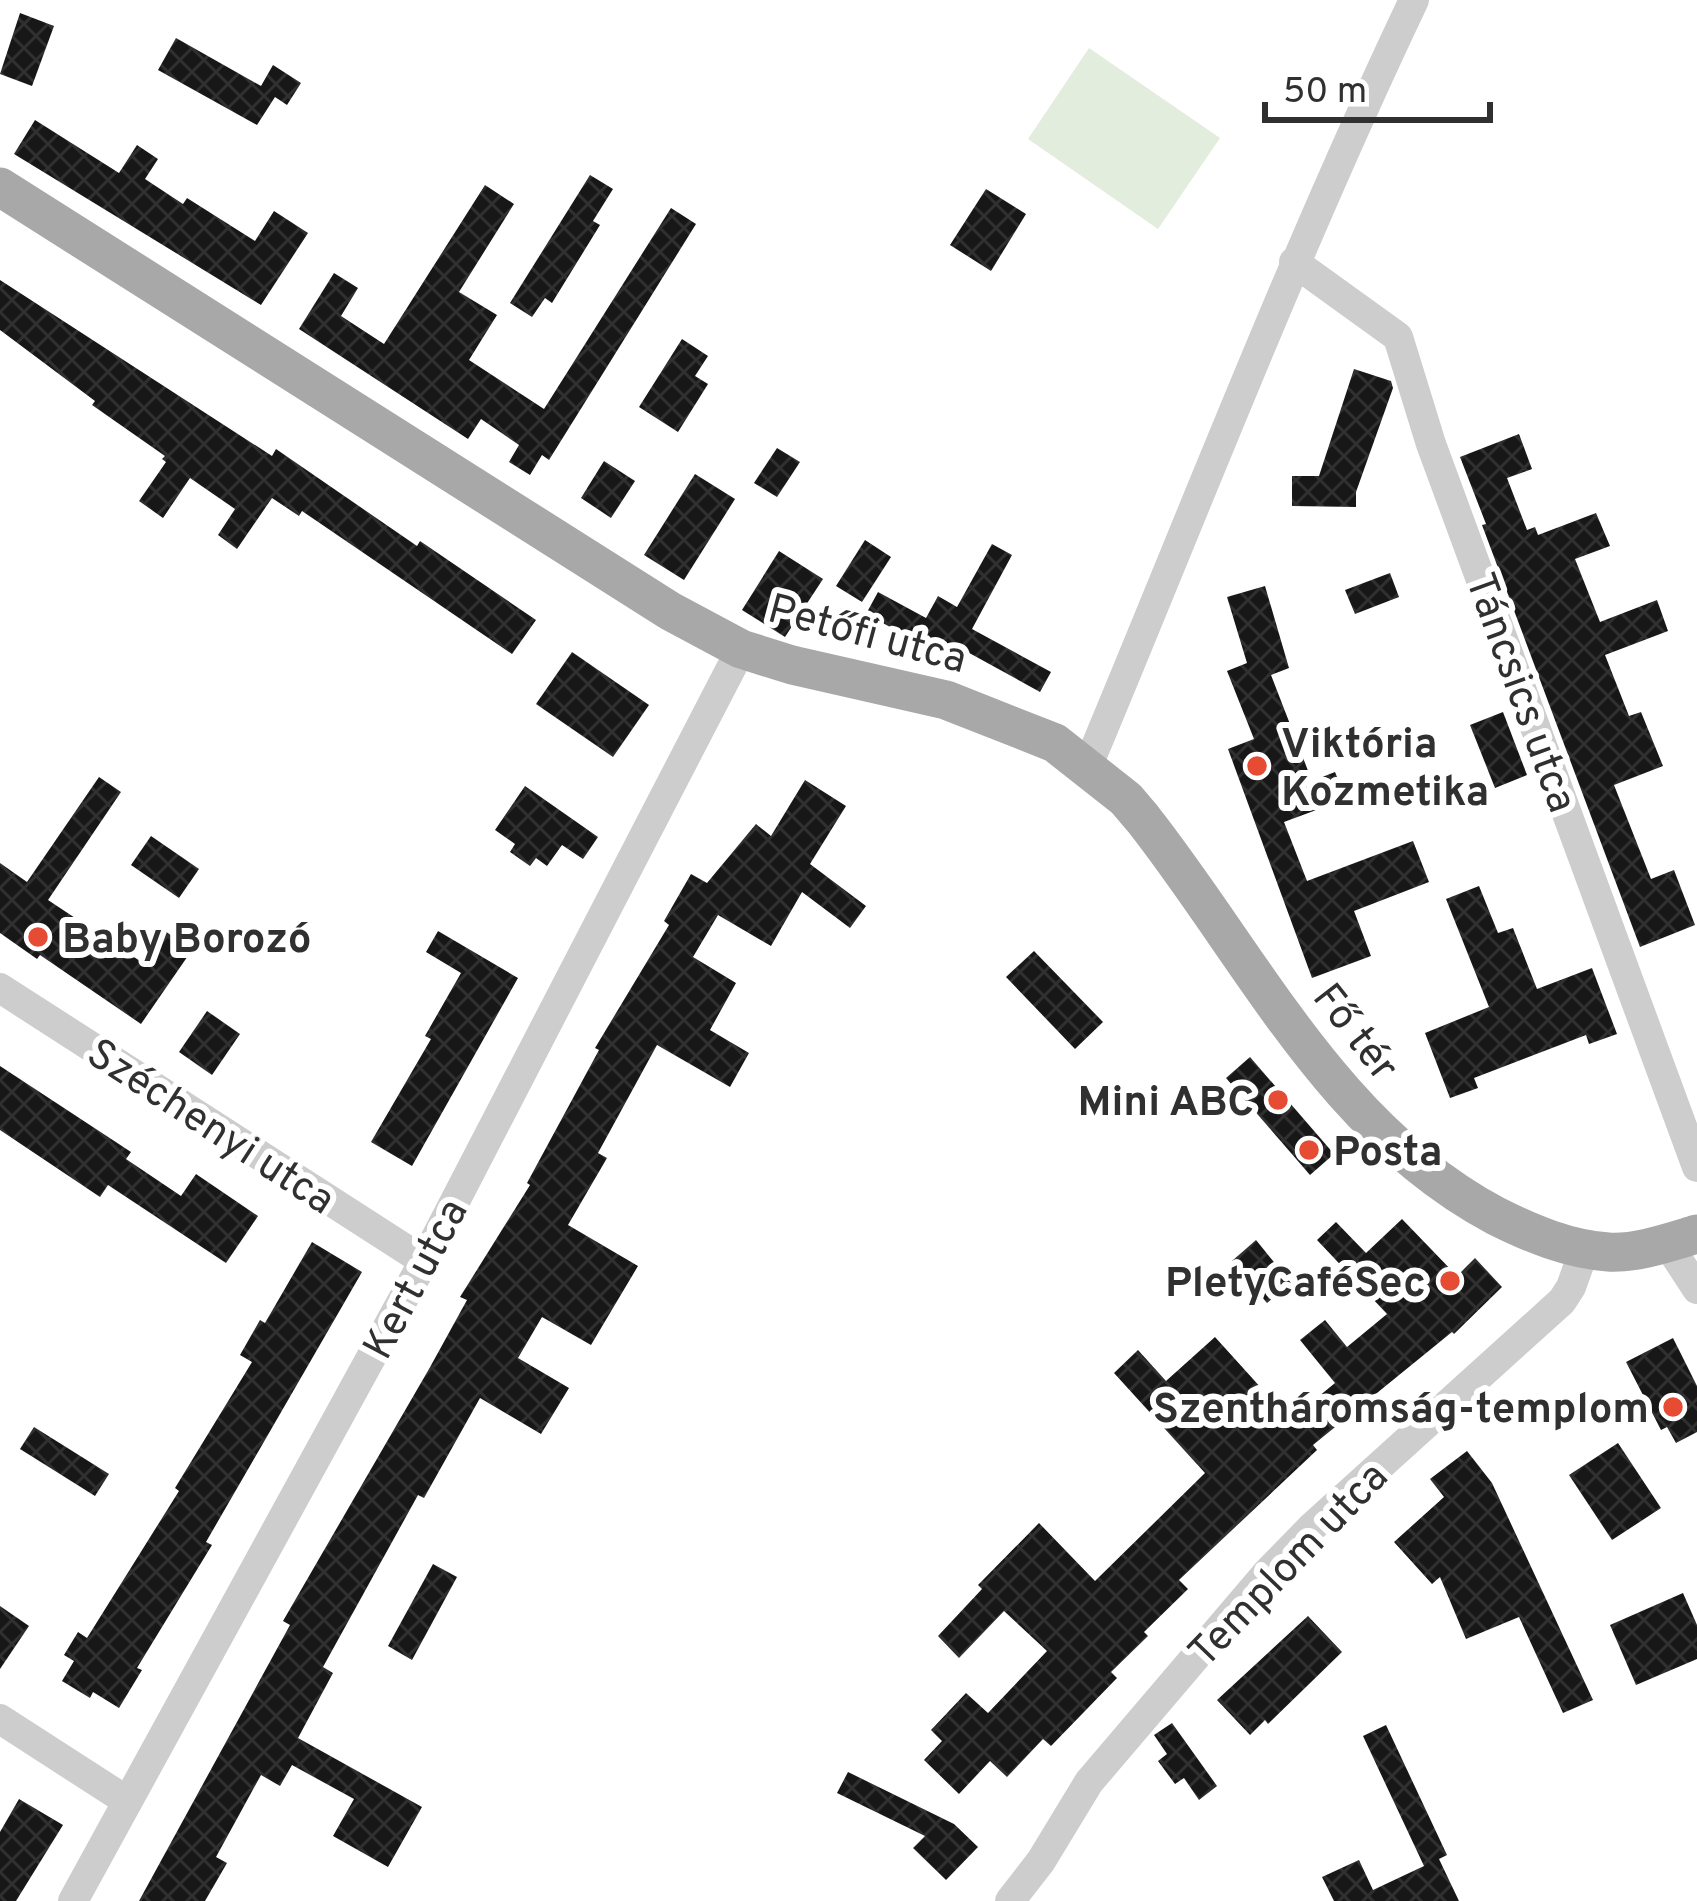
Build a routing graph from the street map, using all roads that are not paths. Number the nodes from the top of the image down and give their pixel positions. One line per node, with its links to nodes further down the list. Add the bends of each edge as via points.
1 (1414, 0): 3 (street)
2 (0, 187): 4 (main road, Petőfi utca)
3 (1294, 262): 5 (street); 7 (street, Táncsics utca, via 1398,337)
4 (741, 649): 5 (main road, Petőfi utca, via 946,700 1055,743); 10 (street, Kert utca)
5 (1086, 770): 9 (main road, Fő tér, via 1143,819 1362,1116 1476,1205 1545,1240)
6 (0, 988): 10 (street, Széchenyi utca)
7 (1697, 1167)
8 (1682, 1239): 9 (main road, Fő tér, via 1612,1252); 11 (street)
9 (1586, 1248): 15 (street, Templom utca, via 1562,1301 1268,1573 1089,1783)
10 (424, 1261): 13 (street, Kert utca)
11 (1697, 1289)
12 (0, 1720): 13 (street)
13 (127, 1801): 14 (street, Kert utca)
14 (73, 1901)
15 (1010, 1901)

